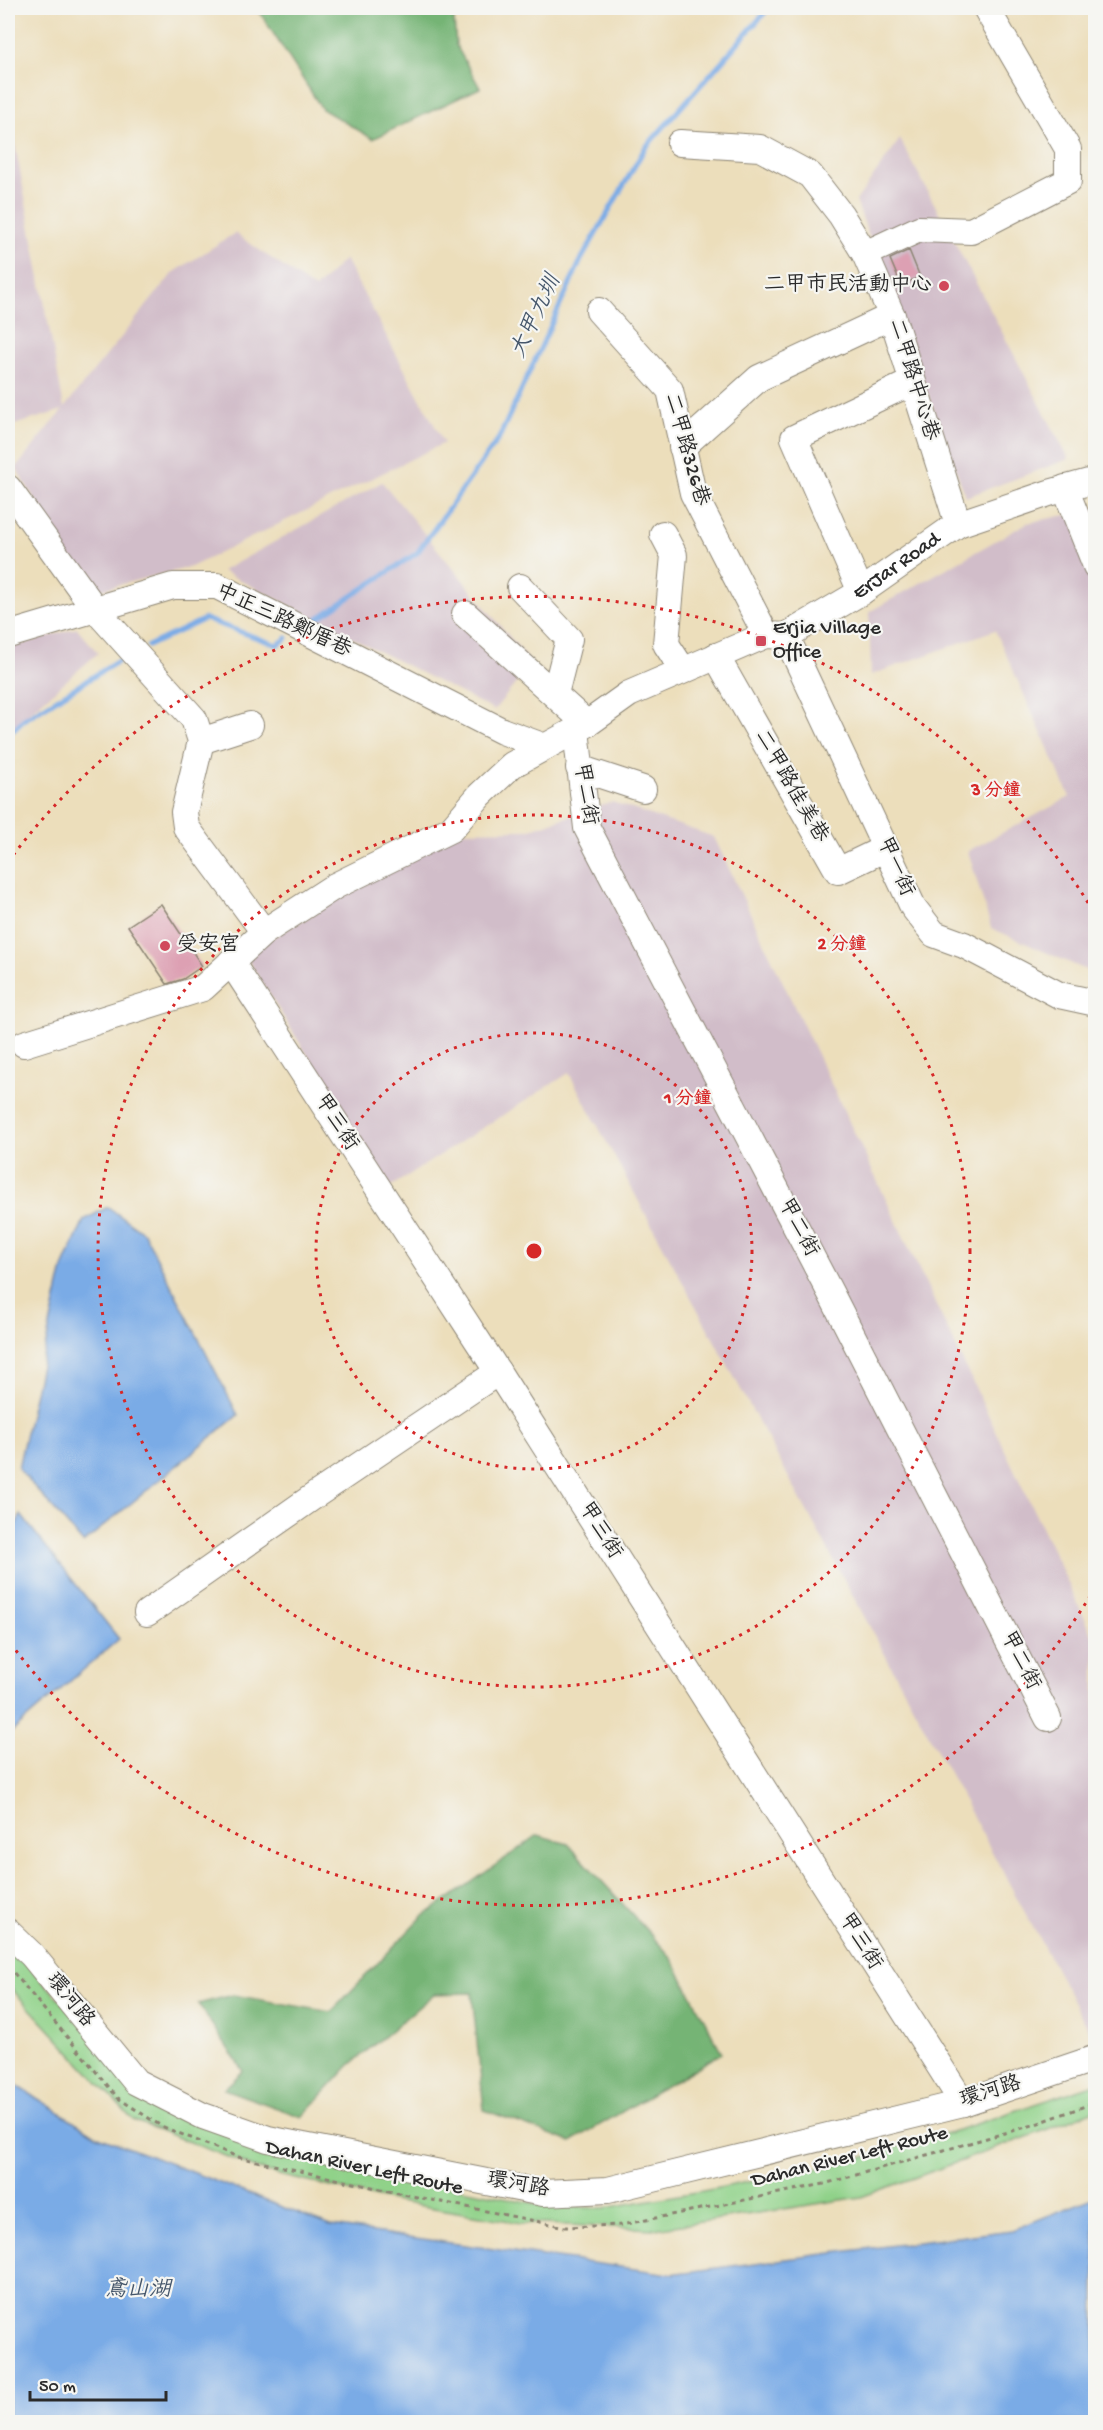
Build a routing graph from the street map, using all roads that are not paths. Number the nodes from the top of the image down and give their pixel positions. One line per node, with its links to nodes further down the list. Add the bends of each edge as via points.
1 (986, 8): 3 (street, via 1068,149 1068,181 971,231 919,229)
2 (680, 143): 3 (street, 二甲路中心巷, via 760,148 810,175)
3 (865, 254): 5 (street, 二甲路中心巷)
4 (599, 311): 7 (street, 二甲路326巷, via 670,390)
5 (892, 316): 6 (street, 二甲路中心巷); 7 (street, via 759,378)
6 (912, 382): 11 (street, 二甲路中心巷); 15 (street, via 794,438)
7 (682, 447): 19 (street, 二甲路326巷, via 693,493)
8 (1095, 480): 10 (street, ErJar Road)
9 (8, 488): 16 (street)
10 (1065, 488): 11 (street, ErJar Road); 13 (street)
11 (958, 524): 15 (street, ErJar Road)
12 (663, 534): 21 (street, via 674,555 666,644)
13 (1095, 566)
14 (520, 587): 22 (street, via 569,639)
15 (861, 592): 19 (street, ErJar Road)
16 (95, 609): 18 (street, 中正三路鄭厝巷); 25 (street, via 194,719); 26 (street, 中正三路鄭厝巷, via 173,586 217,586 502,731)
17 (465, 614): 22 (street)
18 (8, 635)
19 (776, 635): 20 (street, ErJar Road); 29 (street, 甲一街, via 821,714)
20 (716, 656): 21 (street, ErJar Road); 29 (street, 二甲路佳美巷, via 838,871)
21 (683, 670): 24 (street, ErJar Road, via 629,694)
22 (555, 694): 24 (street)
23 (250, 725): 25 (street)
24 (581, 727): 26 (street); 27 (street, 甲二街)
25 (201, 741): 30 (street, via 184,812 186,827)
26 (545, 747): 30 (street, via 512,765 452,829 335,886)
27 (579, 768): 28 (street); 36 (street, 甲二街, via 587,828)
28 (644, 789)
29 (886, 848): 32 (street, 甲一街, via 913,907 934,934 964,945 1059,995)
30 (264, 932): 31 (street)
31 (231, 962): 33 (street, via 203,988); 34 (street, 甲三街)
32 (1095, 1002)
33 (24, 1044)
34 (498, 1372): 35 (street); 39 (street, 甲三街)
35 (147, 1613)
36 (1048, 1718)
37 (8, 1932): 39 (street, 環河路, via 32,1955 136,2082 203,2116 268,2139 543,2193 608,2190)
38 (1095, 2058): 39 (street, 環河路)
39 (963, 2103)

